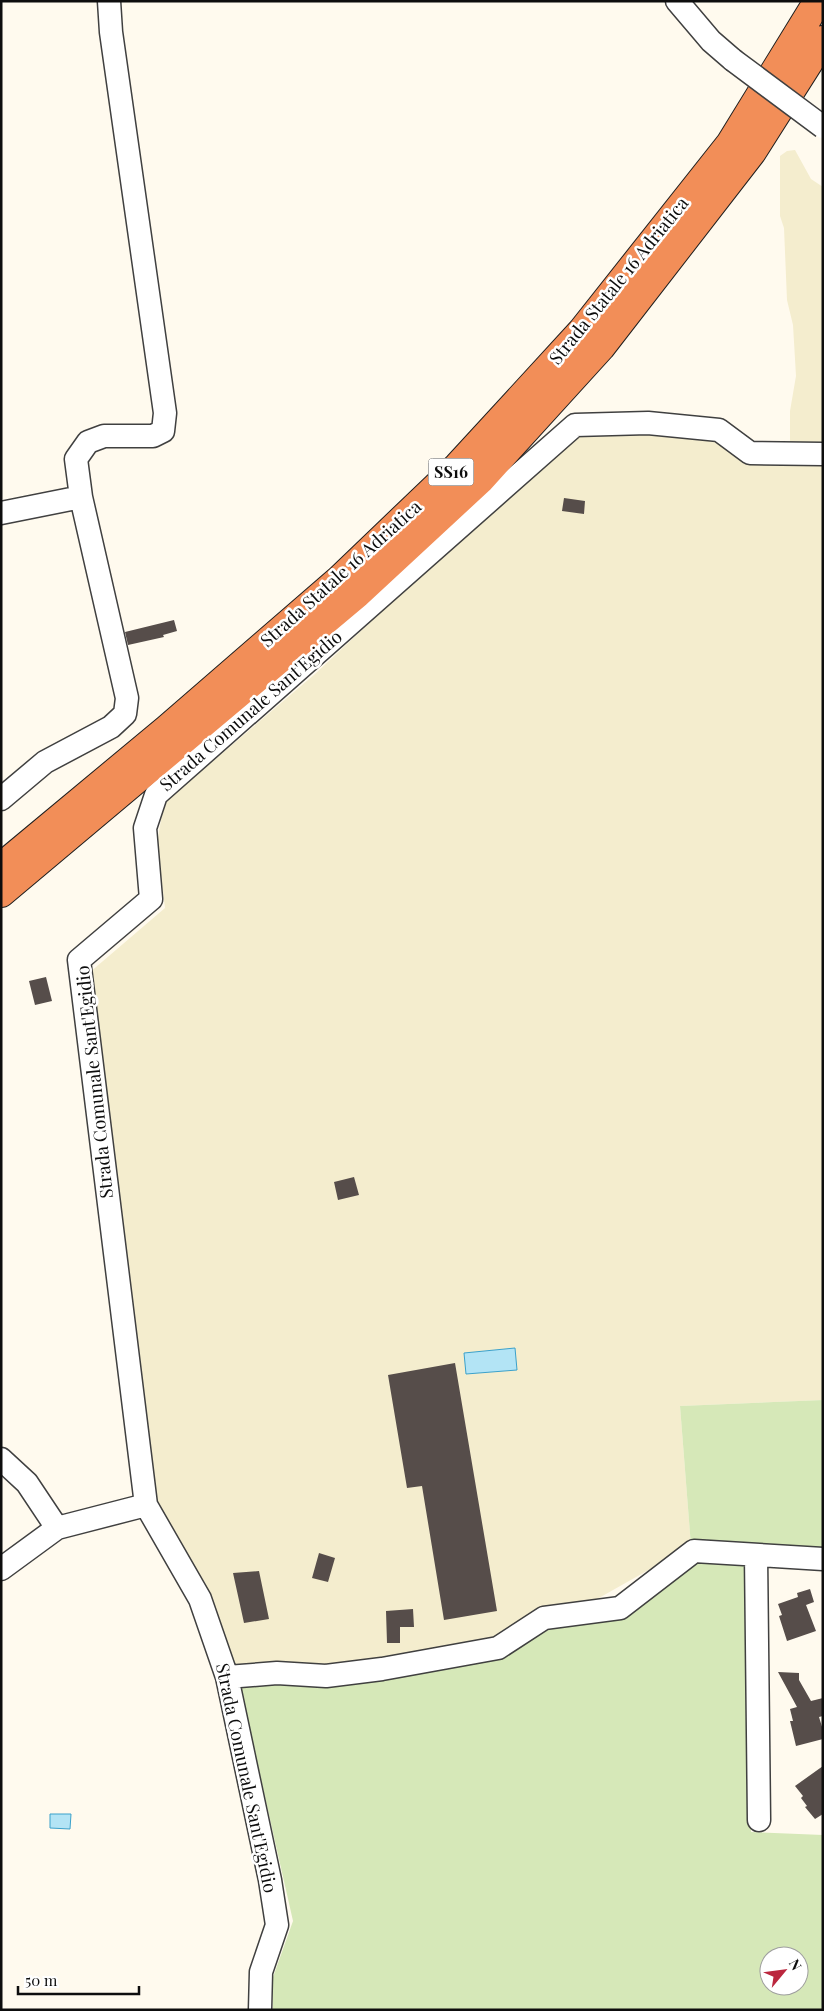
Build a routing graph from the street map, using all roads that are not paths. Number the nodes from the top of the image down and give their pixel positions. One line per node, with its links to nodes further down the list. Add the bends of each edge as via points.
1 (109, 1): 7 (street, via 165,413 163,430 153,436 104,436 88,442 76,459)
2 (677, 1): 5 (street, bridge, via 711,42)
3 (818, 1): 10 (highway, Strada Statale 16 Adriatica / SS16, via 730,144 582,332 458,466 340,579)
4 (823, 40): 11 (highway, Strada Statale 16 Adriatica / SS16, via 752,152 613,332 480,480 357,594)
5 (823, 127)
6 (823, 454): 13 (street, Strada Comunale Sant'Egidio, via 750,453 719,430 648,423 576,425 156,795 145,828 151,899 79,960)
7 (81, 496): 8 (street); 9 (street, via 126,698 125,714 111,727 45,762)
8 (1, 513)
9 (1, 800)
10 (1, 867)
11 (1, 893)
12 (1, 1459): 14 (street, via 27,1482)
13 (146, 1505): 14 (street); 18 (street, Strada Comunale Sant'Egidio, via 200,1600)
14 (57, 1528): 17 (street)
15 (756, 1555): 16 (street); 18 (street, via 694,1551 620,1608 544,1618 498,1648 326,1676 277,1673); 19 (street)
16 (823, 1559)
17 (1, 1569)
18 (227, 1677): 20 (street, Strada Comunale Sant'Egidio, via 277,1925 261,1972)
19 (759, 1820)
20 (260, 2010)

